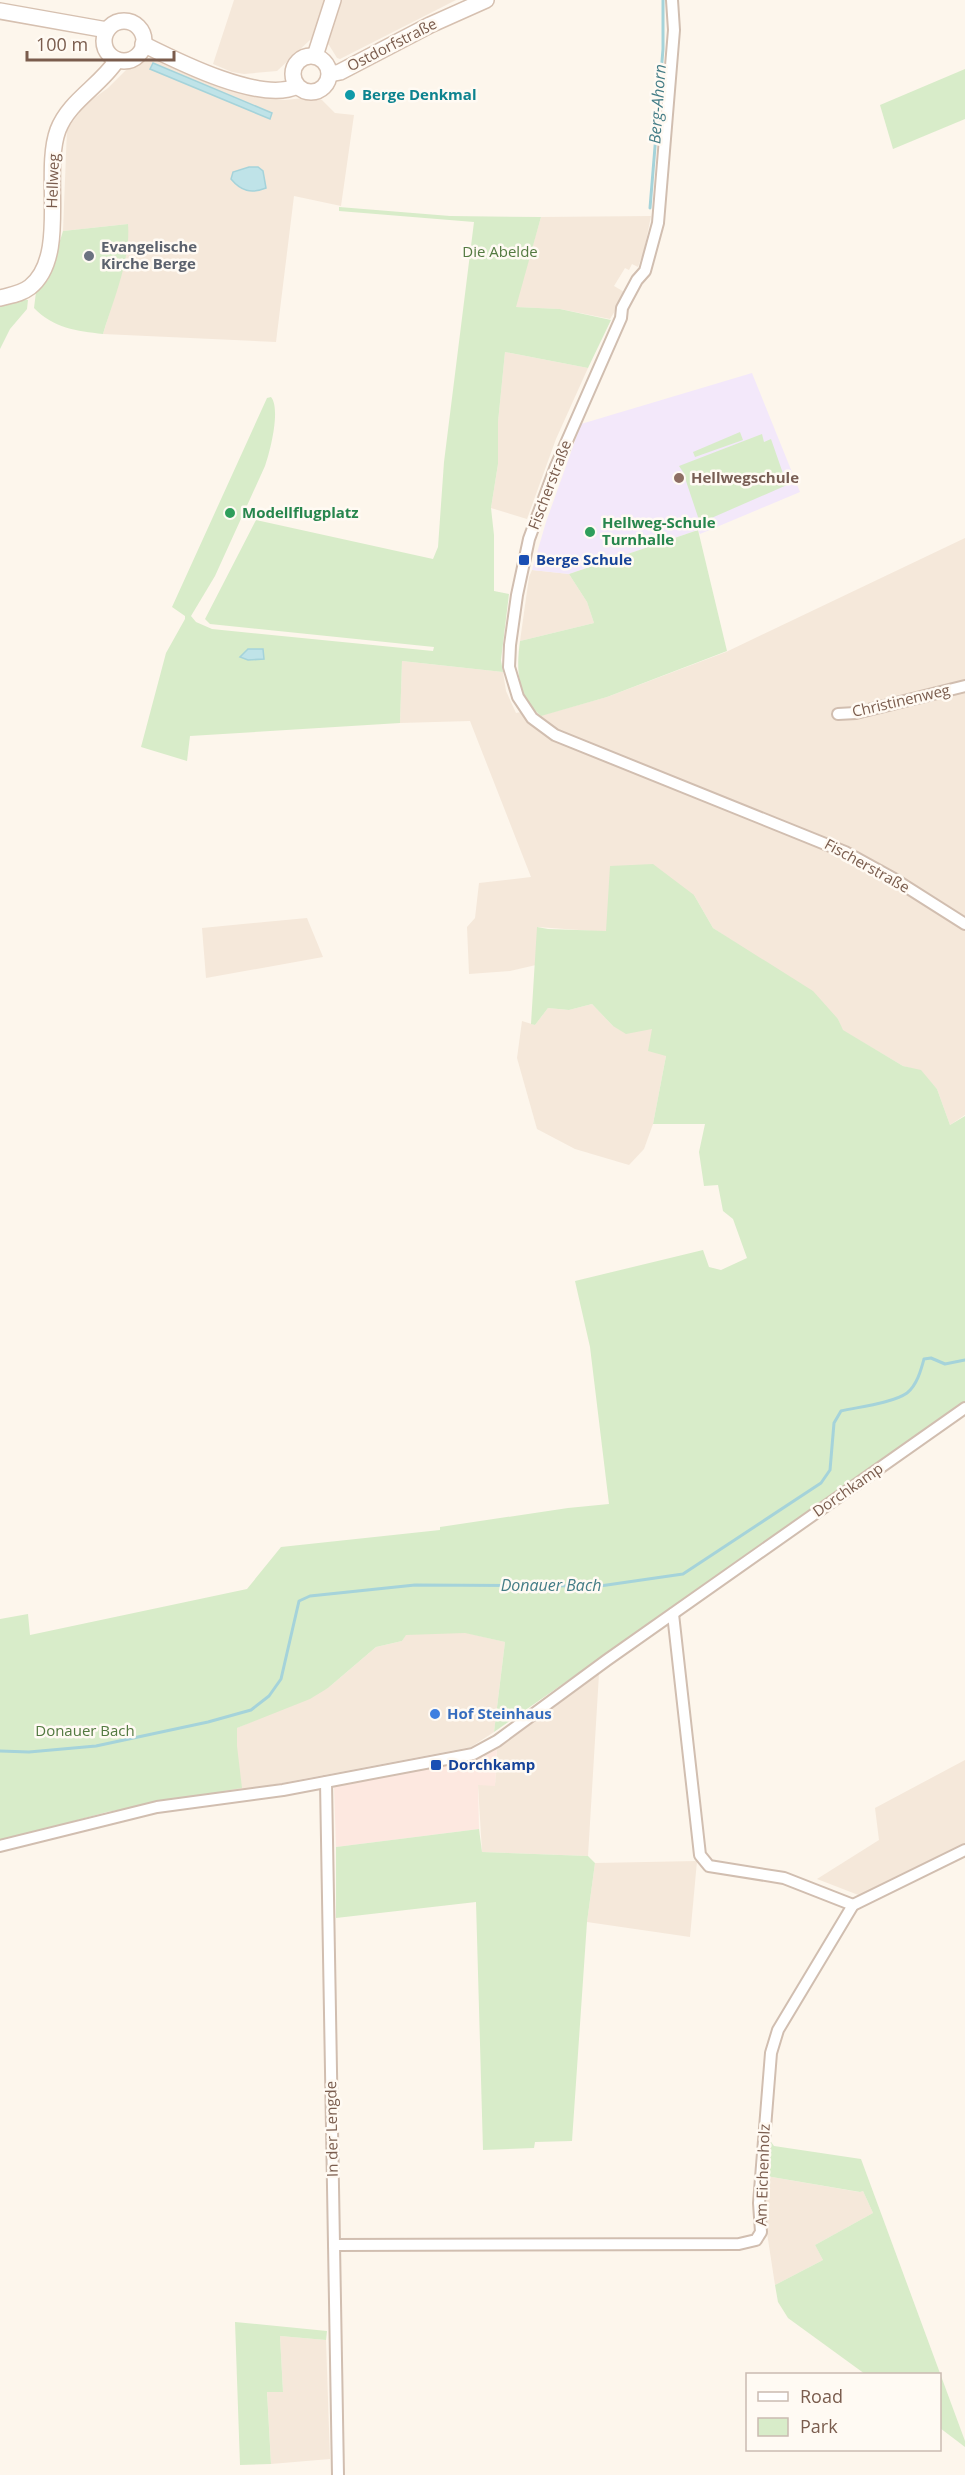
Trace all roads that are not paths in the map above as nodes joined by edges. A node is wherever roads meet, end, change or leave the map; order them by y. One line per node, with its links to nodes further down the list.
1 (333, 0): 7 (street)
2 (486, 0): 9 (street, Ostdorfstraße)
3 (672, 0): 14 (street, Fischerstraße)
4 (0, 11): 5 (street)
5 (107, 30): 6 (street); 8 (street)
6 (143, 44): 8 (street); 10 (street)
7 (315, 56): 9 (street); 10 (street)
8 (117, 60): 11 (street, Hellweg)
9 (330, 74): 10 (street)
10 (297, 86)
11 (0, 298)
12 (965, 686): 13 (street, Christinenweg)
13 (838, 714)
14 (965, 924)
15 (965, 1408): 16 (street, Dorchkamp)
16 (673, 1614): 17 (street, Dorchkamp); 20 (street)
17 (326, 1782): 18 (street, Dorchkamp); 21 (street, In der Lengde)
18 (0, 1846)
19 (965, 1850): 20 (street)
20 (853, 1905): 21 (street, Am Eichenholz)
21 (334, 2245): 22 (street, In der Lengde)
22 (338, 2475)

